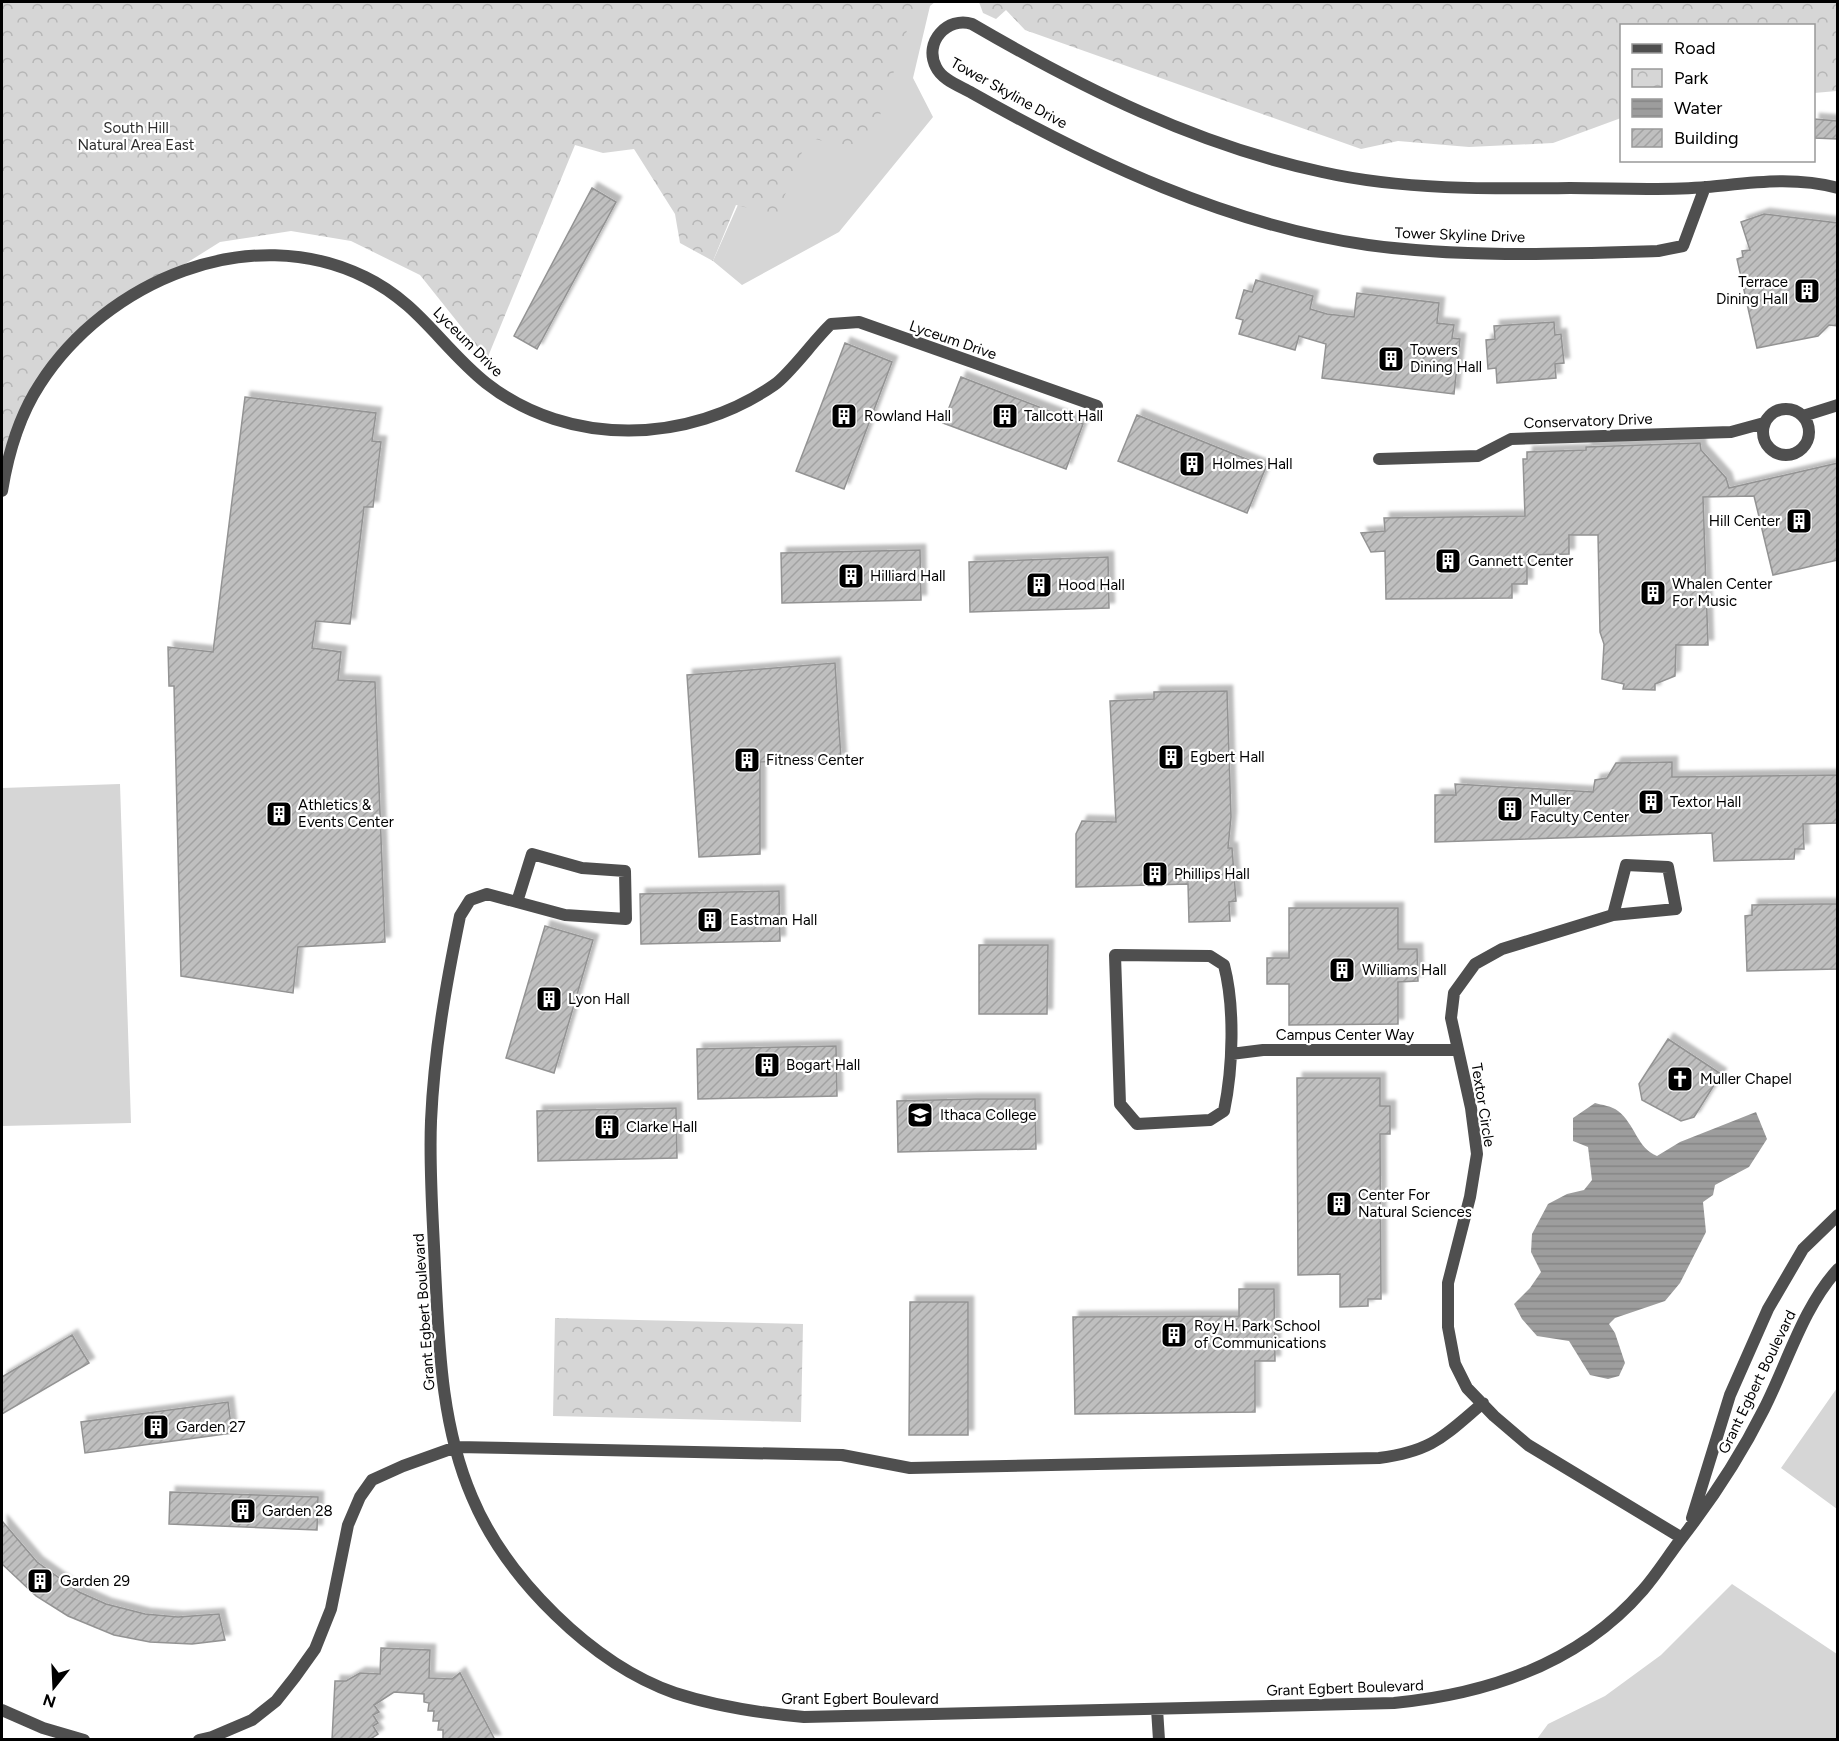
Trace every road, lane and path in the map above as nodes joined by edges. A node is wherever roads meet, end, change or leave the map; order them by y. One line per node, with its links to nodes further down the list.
1 (1705, 187): 1 (street, Tower Skyline Drive); 2 (street, Tower Skyline Drive)
2 (1838, 188)
3 (1838, 405): 5 (street)
4 (1097, 406): 8 (street, Lyceum Drive)
5 (1803, 416): 6 (street); 6 (street)
6 (1764, 423): 7 (street, Conservatory Drive)
7 (1379, 459)
8 (2, 491)
9 (517, 902): 9 (street, Grant Egbert Boulevard); 16 (street, Grant Egbert Boulevard)
10 (1613, 915): 10 (street, Textor Circle); 11 (street, Textor Circle)
11 (1458, 1050): 12 (street, Campus Center Way); 15 (street, Textor Circle)
12 (1231, 1054): 12 (street)
13 (1838, 1215): 17 (street, Grant Egbert Boulevard)
14 (1838, 1269): 17 (street, Grant Egbert Boulevard)
15 (1483, 1403): 16 (street); 17 (street, Textor Circle)
16 (456, 1447): 18 (street, Grant Egbert Boulevard); 21 (street)
17 (1682, 1538): 18 (street, Grant Egbert Boulevard)
18 (1157, 1709): 22 (street)
19 (2, 1710): 20 (street)
20 (84, 1740)
21 (199, 1740)
22 (1159, 1740)

